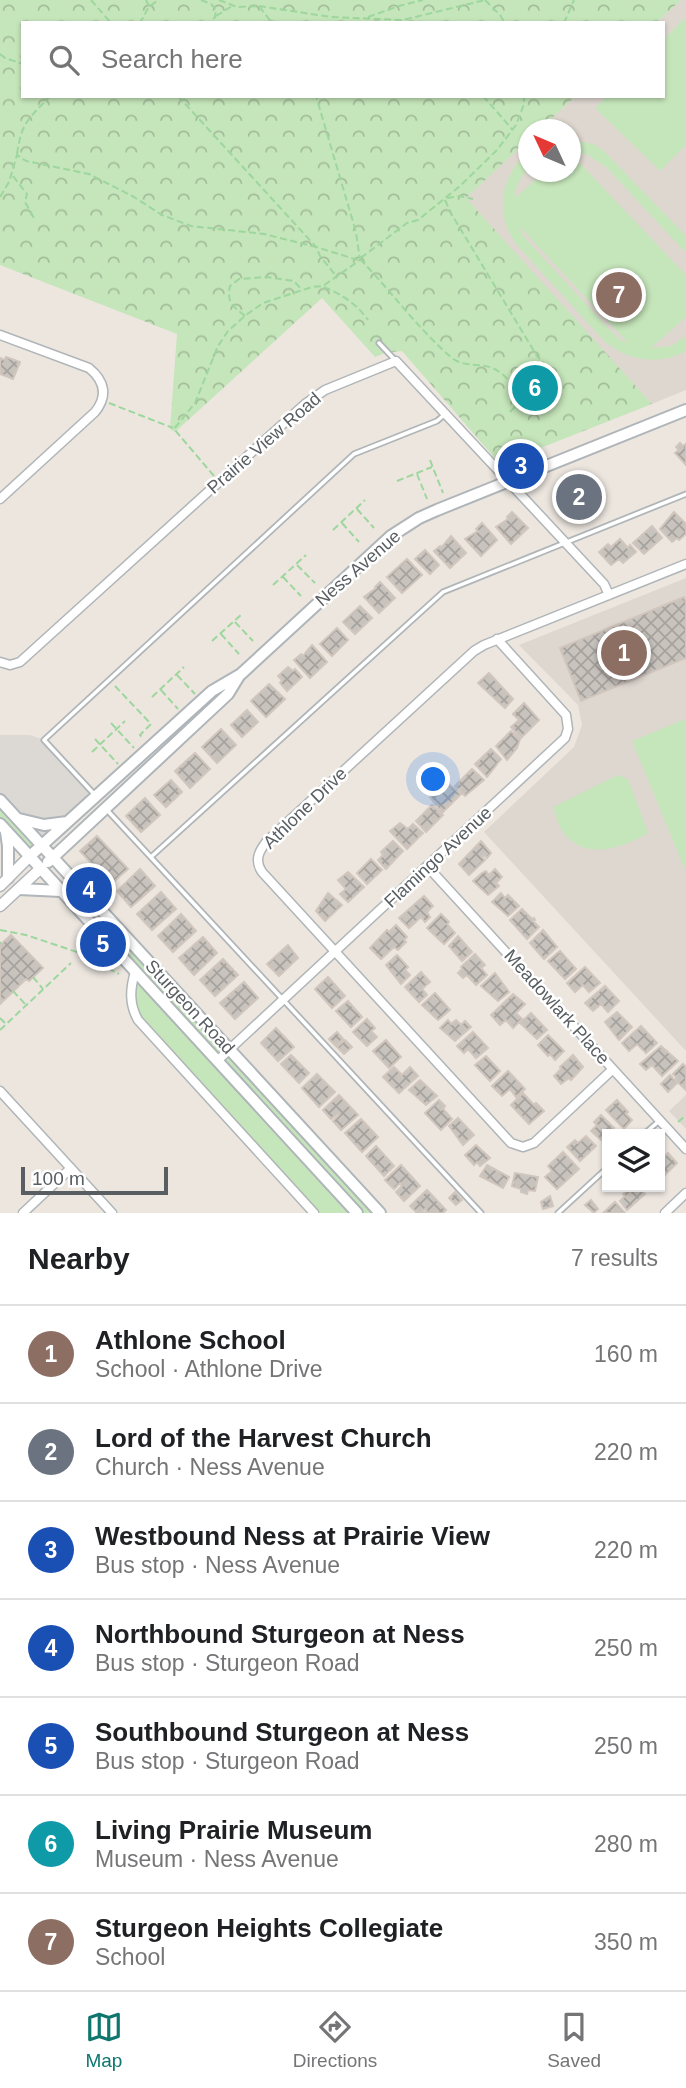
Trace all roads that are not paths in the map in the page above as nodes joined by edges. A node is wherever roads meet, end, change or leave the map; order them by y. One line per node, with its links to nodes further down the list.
1 (0, 335): 8 (street)
2 (379, 343): 3 (lane)
3 (396, 361): 5 (street); 13 (street, Prairie View Road)
4 (686, 410): 6 (main road, Ness Avenue)
5 (445, 414): 6 (street); 15 (lane)
6 (508, 481): 9 (street); 14 (main road, Ness Avenue)
7 (686, 494): 9 (lane)
8 (0, 499)
9 (565, 542): 11 (street); 24 (lane)
10 (686, 564): 11 (street, Athlone Drive)
11 (609, 596): 12 (street, Athlone Drive)
12 (497, 639): 25 (street, Flamingo Avenue); 31 (street, Athlone Drive)
13 (0, 662)
14 (241, 674): 15 (main road, Ness Avenue); 17 (main road, Ness Avenue)
15 (96, 796): 19 (main road, Ness Avenue)
16 (0, 800): 18 (main road, Sturgeon Road)
17 (105, 809): 23 (main road, Ness Avenue); 24 (lane)
18 (18, 818): 19 (main road); 21 (main road, Sturgeon Road)
19 (67, 822): 21 (main road, Ness Avenue)
20 (3, 827): 22 (main road, Sturgeon Road); 27 (main road)
21 (41, 845): 22 (main road, Ness Avenue); 23 (main road, Sturgeon Road)
22 (30, 856): 26 (main road, Sturgeon Road); 27 (street, Ness Avenue)
23 (52, 857): 26 (main road, Ness Avenue); 34 (main road, Sturgeon Road)
24 (151, 857): 33 (lane)
25 (428, 866): 31 (street, Flamingo Avenue); 36 (street, Meadowlark Place)
26 (41, 868): 28 (street, Ness Avenue); 29 (main road, Sturgeon Road)
27 (4, 882)
28 (19, 889): 29 (main road); 30 (street, Ness Avenue)
29 (61, 891): 32 (main road, Sturgeon Road)
30 (0, 906)
31 (335, 951): 33 (street, Flamingo Avenue); 36 (street, Athlone Drive)
32 (135, 972): 35 (main road, Sturgeon Road); 46 (street, Sturgeon Road)
33 (283, 999): 34 (street, Flamingo Avenue); 49 (lane)
34 (229, 1049): 35 (street, Flamingo Avenue); 48 (main road, Sturgeon Road)
35 (217, 1061): 47 (main road, Sturgeon Road)
36 (613, 1069): 38 (street, Meadowlark Place)
37 (0, 1091): 41 (street)
38 (660, 1120): 39 (lane); 40 (street, Meadowlark Place)
39 (650, 1129)
40 (686, 1149)
41 (71, 1168): 44 (street); 45 (street)
42 (602, 1173): 50 (lane)
43 (686, 1193): 51 (street)
44 (23, 1213)
45 (112, 1213)
46 (314, 1213)
47 (357, 1213)
48 (380, 1213)
49 (481, 1213)
50 (558, 1213)
51 (665, 1213)

